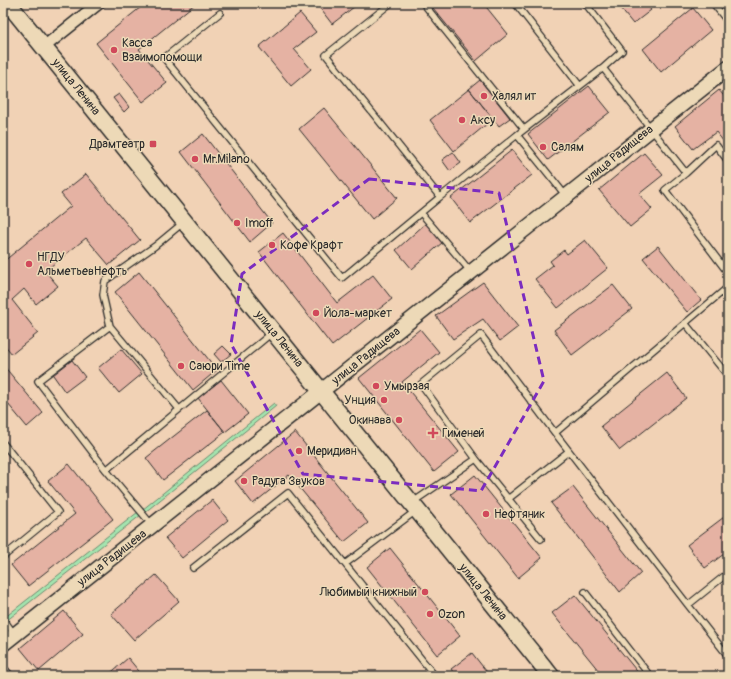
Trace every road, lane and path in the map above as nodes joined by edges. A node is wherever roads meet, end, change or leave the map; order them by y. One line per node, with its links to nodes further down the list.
1 (8, 3): 10 (main road, улица Ленина)
2 (99, 3): 10 (street)
3 (391, 3): 19 (lane)
4 (423, 3): 15 (lane)
5 (515, 3): 13 (lane)
6 (586, 3): 11 (lane)
7 (714, 3): 9 (lane)
8 (220, 12): 21 (lane)
9 (728, 22)
10 (44, 47): 22 (main road, улица Ленина)
11 (603, 68): 13 (lane); 14 (lane)
12 (728, 68): 14 (street, улица Радищева)
13 (580, 86): 15 (lane)
14 (651, 129): 18 (lane); 20 (street, улица Радищева)
15 (524, 130): 16 (lane)
16 (517, 135): 19 (lane); 20 (lane)
17 (728, 161): 18 (lane)
18 (686, 173): 24 (lane)
19 (440, 197): 21 (lane)
20 (566, 197): 23 (street, улица Радищева)
21 (421, 213): 23 (lane)
22 (184, 221): 27 (lane); 28 (main road, улица Ленина)
23 (471, 272): 30 (street, улица Радищева)
24 (728, 273)
25 (728, 287): 26 (lane)
26 (685, 323): 29 (lane); 32 (lane)
27 (110, 326): 31 (lane); 36 (lane)
28 (273, 331): 30 (main road, улица Ленина); 31 (lane)
29 (727, 372)
30 (321, 391): 38 (main road, улица Ленина); 39 (street, улица Радищева)
31 (179, 409): 36 (lane)
32 (555, 433): 34 (lane); 35 (lane)
33 (3, 443): 41 (lane)
34 (569, 451): 37 (lane); 46 (lane)
35 (476, 459): 37 (lane); 38 (lane)
36 (106, 470): 39 (lane)
37 (508, 499): 40 (lane)
38 (414, 507): 42 (lane); 54 (main road, улица Ленина)
39 (152, 526): 48 (street, улица Радищева)
40 (541, 539)
41 (3, 557)
42 (345, 564): 43 (lane); 53 (lane)
43 (193, 568)
44 (728, 573): 46 (lane)
45 (585, 592): 55 (lane)
46 (688, 605): 50 (lane)
47 (3, 620): 48 (lane)
48 (15, 635): 49 (street, улица Радищева)
49 (3, 644)
50 (728, 656)
51 (3, 667): 52 (lane)
52 (10, 676)
53 (435, 676)
54 (551, 676)
55 (650, 676)

